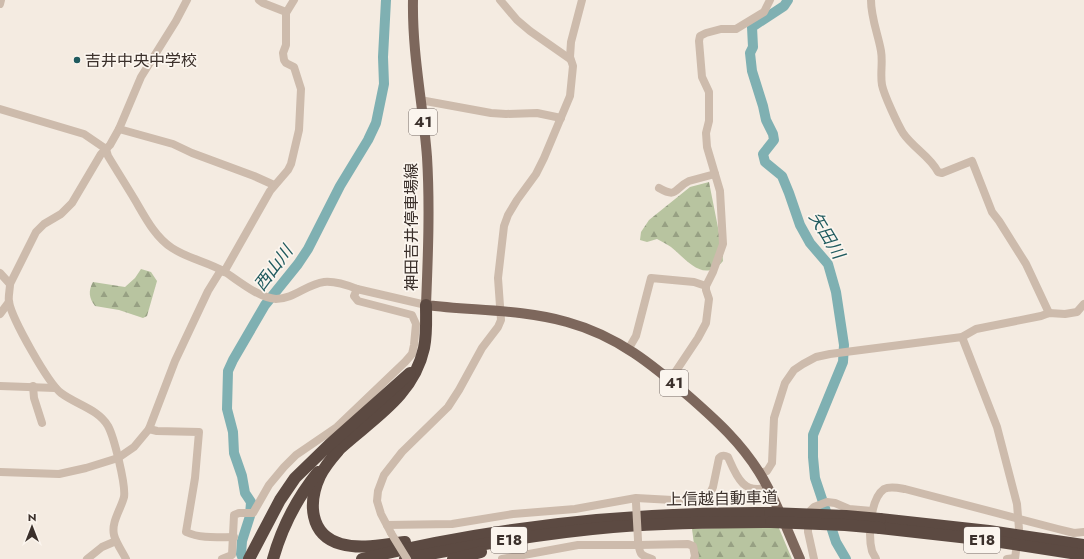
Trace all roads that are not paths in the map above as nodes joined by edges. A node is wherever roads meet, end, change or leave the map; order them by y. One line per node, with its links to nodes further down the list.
1 (1, 0): 10 (street)
2 (187, 0): 16 (street)
3 (259, 0): 11 (street)
4 (294, 0): 11 (street)
5 (413, 0): 13 (main road, 神田吉井停車場線 / 41)
6 (500, 0): 12 (street)
7 (582, 0): 12 (street)
8 (770, 0): 18 (street)
9 (871, 0): 30 (street)
10 (0, 4)
11 (286, 12): 19 (street)
12 (570, 59): 15 (street)
13 (420, 100): 15 (street); 28 (main road, 神田吉井停車場線 / 41)
14 (0, 109): 17 (street)
15 (561, 118): 29 (street)
16 (119, 129): 17 (street); 19 (street)
17 (106, 150): 21 (street); 23 (street)
18 (715, 174): 20 (street); 24 (street)
19 (274, 185): 21 (street)
20 (659, 188)
21 (222, 271): 25 (street); 40 (street)
22 (0, 273): 23 (street)
23 (10, 284): 26 (street)
24 (706, 286): 33 (street); 35 (street)
25 (357, 289): 28 (street); 56 (street)
26 (9, 302): 31 (street); 38 (street)
27 (1084, 304): 30 (street)
28 (426, 305): 29 (main road, 神田吉井停車場線 / 41); 34 (highway)
29 (500, 312): 33 (main road, 神田吉井停車場線 / 41); 52 (street)
30 (1049, 313): 32 (street)
31 (0, 314)
32 (962, 337): 45 (street); 50 (street)
33 (629, 348): 35 (main road, 神田吉井停車場線 / 41)
34 (422, 355): 41 (highway); 42 (highway)
35 (670, 380): 45 (main road, 神田吉井停車場線 / 41)
36 (0, 386): 37 (street)
37 (33, 386): 38 (street); 39 (street)
38 (55, 388): 43 (street)
39 (42, 423)
40 (149, 429): 43 (street); 56 (street)
41 (338, 450): 51 (highway); 67 (highway)
42 (318, 456): 61 (highway); 66 (highway)
43 (118, 458): 44 (street); 57 (street)
44 (0, 472)
45 (759, 473): 46 (main road, 神田吉井停車場線 / 41)
46 (768, 487): 47 (street); 74 (main road, 神田吉井停車場線 / 41)
47 (636, 500): 52 (street); 58 (street, bridge)
48 (770, 518): 49 (highway, 上信越自動車道 / E18, bridge); 51 (highway, 上信越自動車道 / E18); 53 (highway, 上信越自動車道 / E18)
49 (877, 519): 50 (street); 59 (highway, 上信越自動車道 / E18); 60 (highway, 上信越自動車道 / E18); 75 (street); 76 (street)
50 (1019, 519): 54 (street); 55 (street)
51 (569, 522): 68 (highway, 上信越自動車道 / E18)
52 (387, 525): 69 (street, bridge)
53 (614, 527): 69 (highway, 上信越自動車道 / E18); 70 (highway)
54 (1019, 529)
55 (1084, 532)
56 (234, 537): 62 (street)
57 (116, 541): 63 (street); 64 (street)
58 (638, 543): 71 (street); 72 (street); 73 (street)
59 (1084, 545)
60 (1084, 555)
61 (251, 556)
62 (233, 557): 65 (street)
63 (87, 559)
64 (126, 559)
65 (222, 559)
66 (266, 559)
67 (273, 559)
68 (362, 559)
69 (406, 559)
70 (453, 559)
71 (502, 559)
72 (652, 559)
73 (694, 559)
74 (800, 559)
75 (814, 559)
76 (876, 559)

